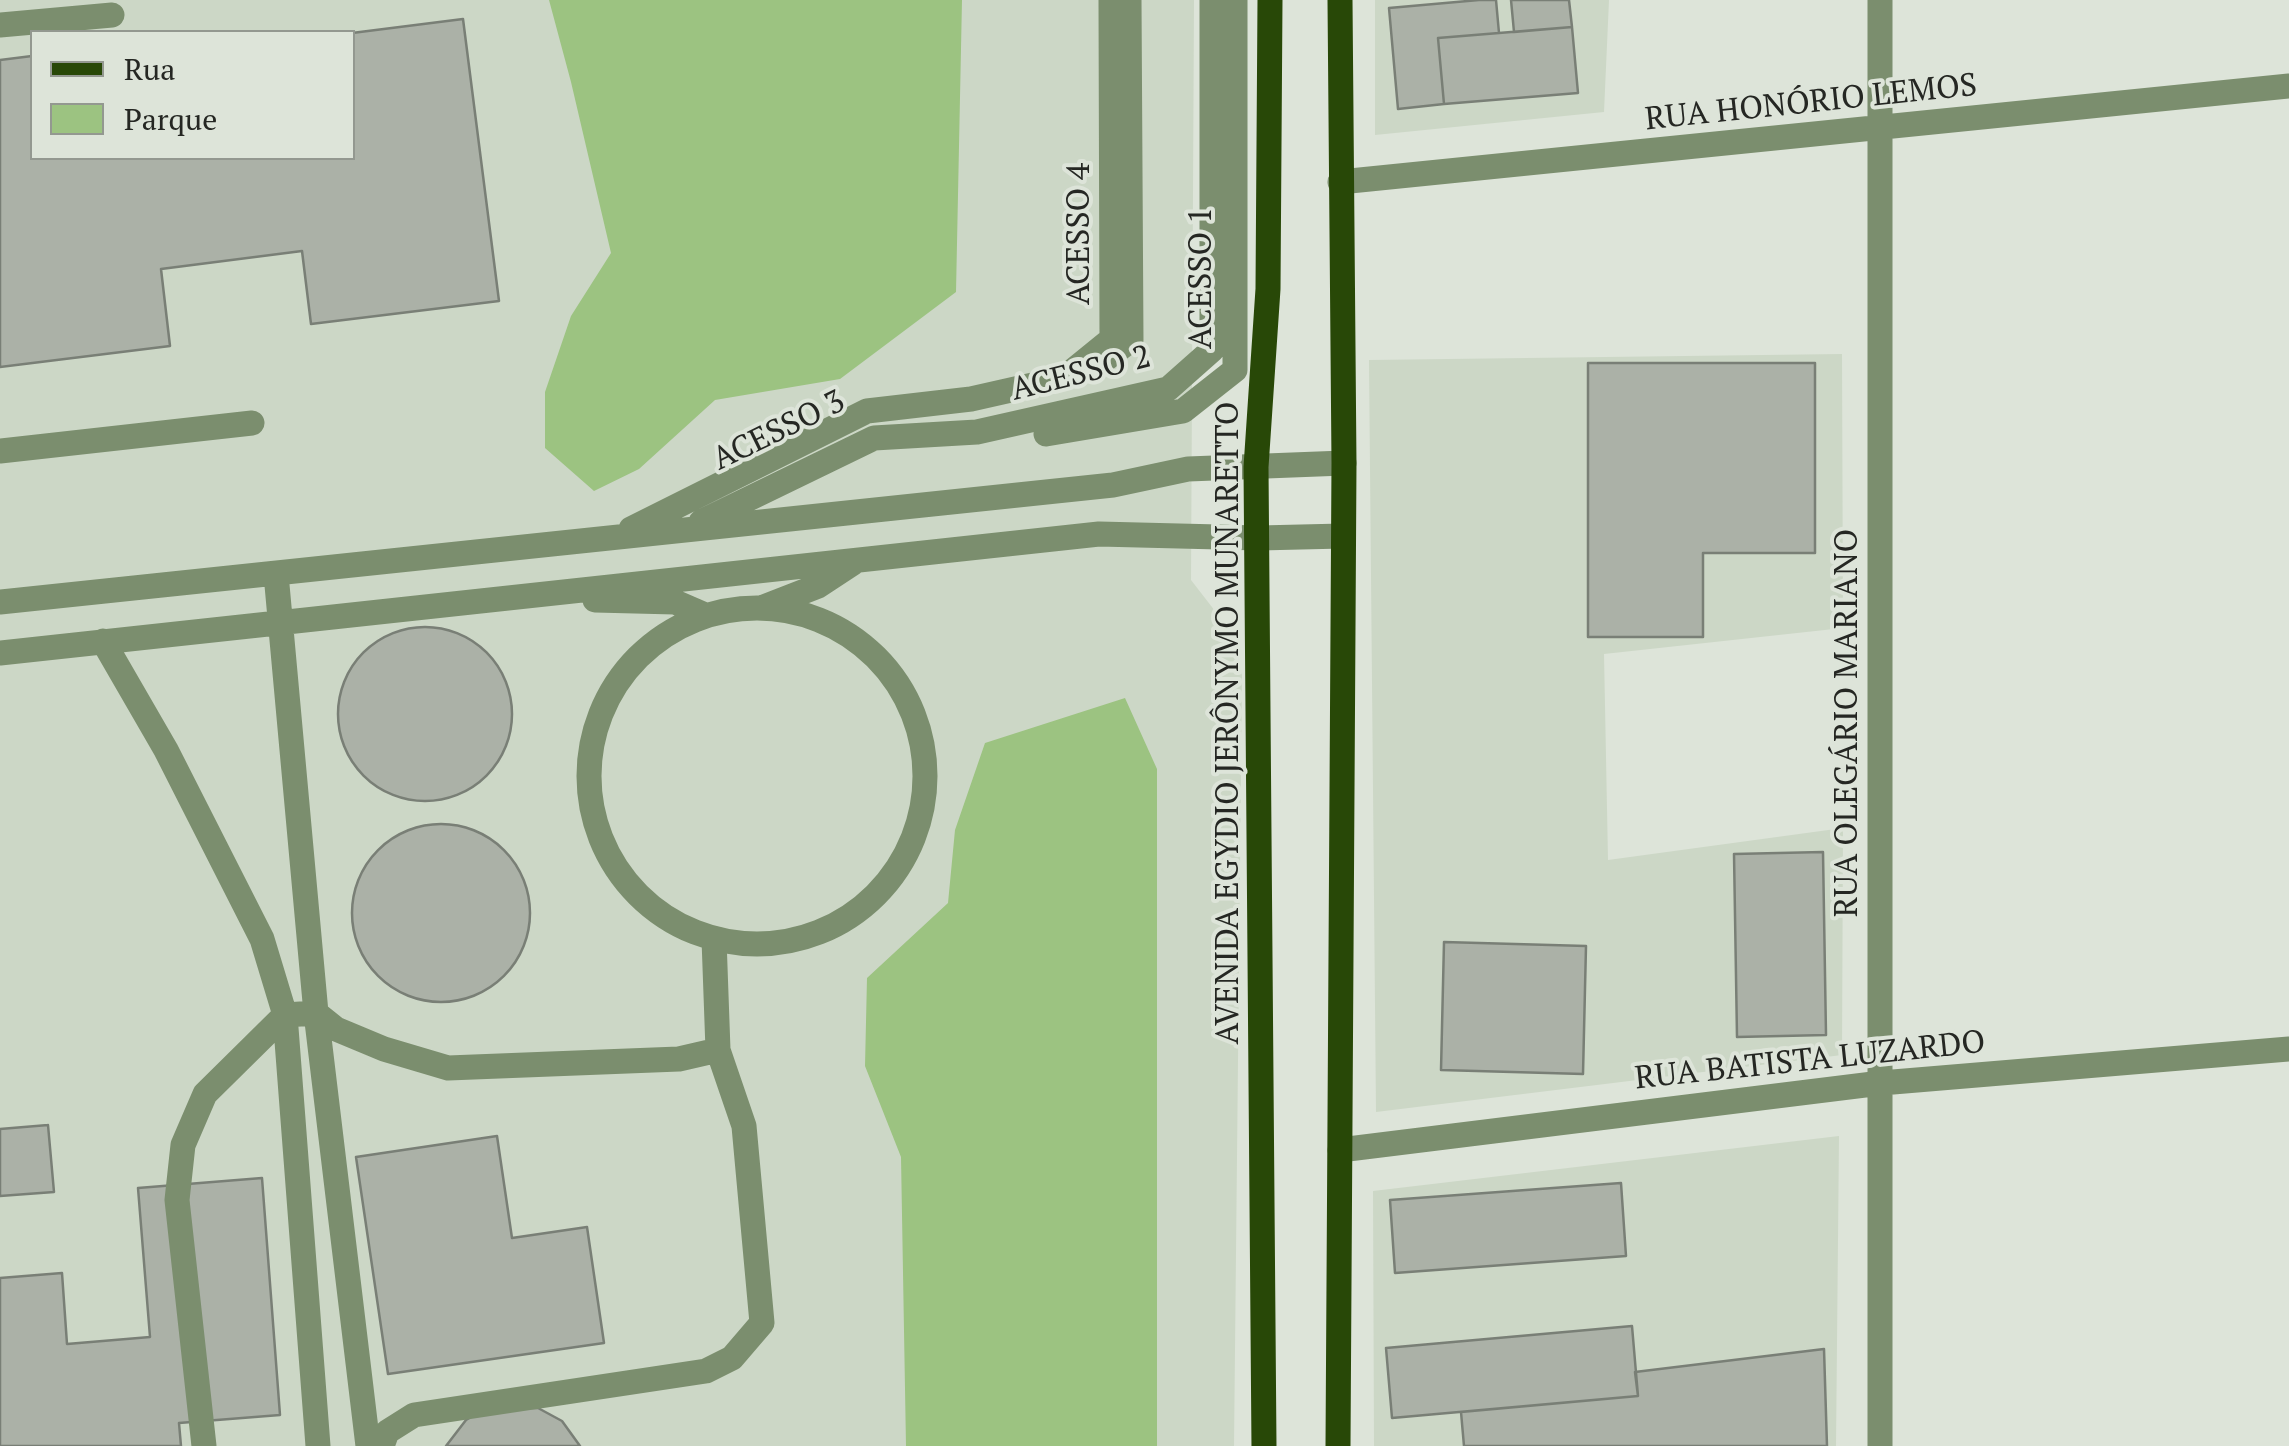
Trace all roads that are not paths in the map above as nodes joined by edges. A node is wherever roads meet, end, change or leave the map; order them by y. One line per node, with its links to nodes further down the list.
1 (1111, 0): 21 (street, ACESSO 4)
2 (1129, 0): 19 (street, ACESSO 3)
3 (1212, 0): 18 (street, ACESSO 2)
4 (1235, 0): 17 (street, ACESSO 1)
5 (1270, 0): 16 (main road, AVENIDA EGYDIO JERÔNYMO MUNARETTO)
6 (1340, 0): 12 (main road)
7 (1880, 0): 11 (street, RUA OLEGÁRIO MARIANO)
8 (112, 15): 9 (street)
9 (0, 25)
10 (2289, 86): 11 (street, RUA HONÓRIO LEMOS)
11 (1881, 130): 12 (street, RUA HONÓRIO LEMOS); 37 (street, RUA OLEGÁRIO MARIANO)
12 (1340, 182): 15 (main road)
13 (252, 423): 14 (street)
14 (0, 451)
15 (1344, 463): 16 (street); 20 (main road)
16 (1256, 468): 17 (street); 22 (main road, AVENIDA EGYDIO JERÔNYMO MUNARETTO)
17 (724, 526): 18 (street)
18 (685, 530): 19 (street)
19 (646, 534): 21 (street)
20 (1343, 536): 22 (street); 38 (main road)
21 (611, 538): 24 (street)
22 (1259, 538): 23 (street); 43 (main road, AVENIDA EGYDIO JERÔNYMO MUNARETTO)
23 (857, 561): 25 (street); 27 (street)
24 (276, 574): 26 (street); 29 (street)
25 (535, 596): 28 (street); 29 (street)
26 (0, 602)
27 (764, 606): 28 (street); 32 (street)
28 (705, 615): 32 (street)
29 (282, 624): 30 (street); 33 (street)
30 (103, 641): 31 (street); 34 (street)
31 (0, 652)
32 (714, 938): 36 (street)
33 (316, 1013): 34 (street); 36 (street); 41 (street)
34 (285, 1014): 39 (street); 40 (street)
35 (2289, 1048): 37 (street, RUA BATISTA LUZARDO)
36 (718, 1050): 42 (street)
37 (1881, 1083): 38 (street, RUA BATISTA LUZARDO); 45 (street, RUA OLEGÁRIO MARIANO)
38 (1340, 1150): 44 (main road)
39 (204, 1446)
40 (318, 1446)
41 (368, 1446)
42 (382, 1446)
43 (1264, 1446)
44 (1338, 1446)
45 (1880, 1446)

